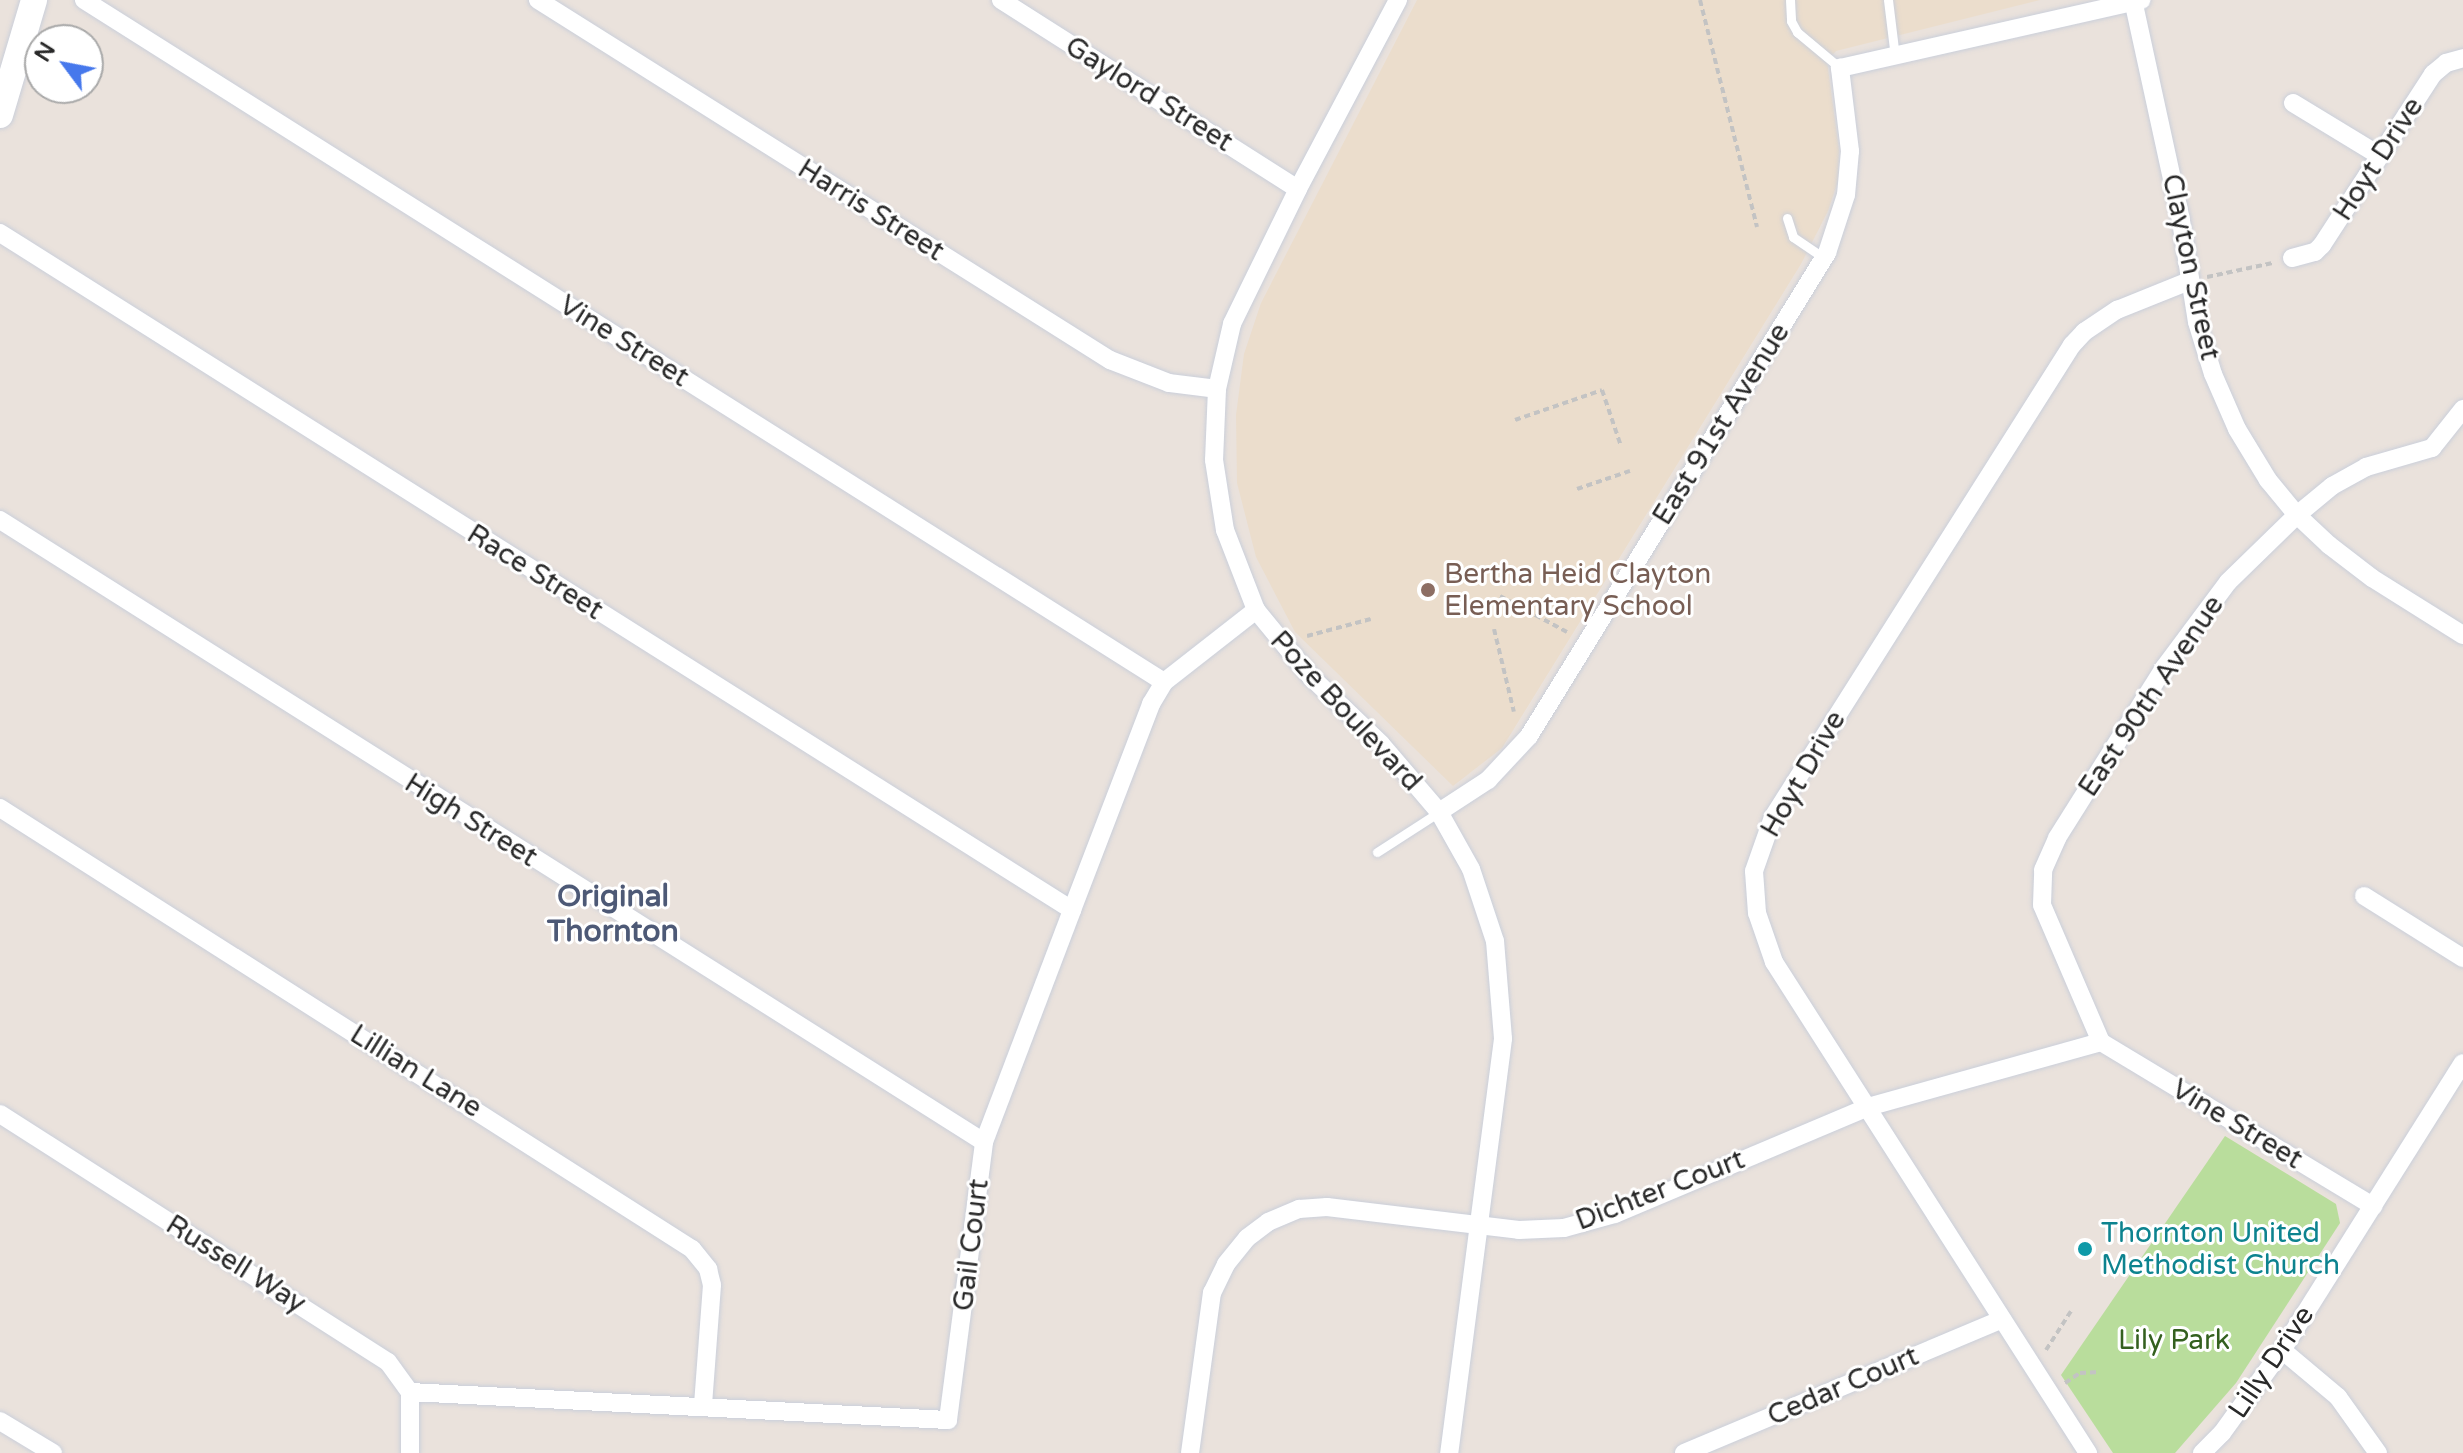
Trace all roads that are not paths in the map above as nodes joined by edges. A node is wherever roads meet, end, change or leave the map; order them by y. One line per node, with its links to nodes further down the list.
1 (34, 0): 13 (street)
2 (84, 0): 27 (street, Vine Street)
3 (538, 0): 21 (street, Harris Street)
4 (1001, 0): 15 (street, Gaylord Street)
5 (1398, 0): 15 (street, Poze Boulevard)
6 (1790, 0): 11 (lane)
7 (1888, 0): 9 (lane)
8 (2136, 1): 9 (street); 20 (street, Clayton Street)
9 (1895, 57): 11 (street)
10 (2463, 58): 14 (street, Hoyt Drive)
11 (1840, 68): 18 (street, East 91st Avenue)
12 (2293, 103): 14 (street)
13 (0, 115)
14 (2380, 156): 19 (street, Hoyt Drive)
15 (1298, 189): 21 (street, Poze Boulevard)
16 (1787, 218): 18 (lane)
17 (0, 233): 32 (street, Race Street)
18 (1824, 258): 29 (street, East 91st Avenue)
19 (2292, 258)
20 (2189, 281): 23 (street, Clayton Street); 36 (street, Hoyt Drive)
21 (1217, 389): 25 (street, Poze Boulevard)
22 (2463, 409): 23 (street, East 90th Avenue)
23 (2297, 515): 26 (street, Clayton Street); 34 (street, East 90th Avenue)
24 (0, 520): 38 (street, High Street)
25 (1256, 610): 27 (street, Gail Court); 29 (street, Poze Boulevard)
26 (2463, 635)
27 (1164, 682): 32 (street, Gail Court)
28 (0, 808): 44 (street, Lillian Lane)
29 (1439, 812): 30 (lane); 40 (street, Poze Boulevard)
30 (1377, 852)
31 (2364, 896): 33 (street)
32 (1072, 910): 38 (street, Gail Court)
33 (2463, 958)
34 (2101, 1042): 36 (street, Dichter Court); 39 (street, Vine Street)
35 (2463, 1063): 39 (street, Lilly Drive)
36 (1868, 1107): 40 (street, Dichter Court); 41 (street, Hoyt Drive)
37 (0, 1114): 43 (street, Russell Way)
38 (984, 1142): 44 (street, Gail Court)
39 (2373, 1206): 42 (street, Lilly Drive)
40 (1479, 1224): 48 (street, Dichter Court); 49 (street, Poze Boulevard)
41 (2002, 1319): 50 (street, Cedar Court); 51 (street, Hoyt Drive)
42 (2282, 1350): 52 (street, Lilly Drive); 53 (street)
43 (410, 1392): 44 (street, Gail Court); 47 (street)
44 (703, 1406)
45 (0, 1421): 46 (street)
46 (53, 1453)
47 (410, 1453)
48 (1190, 1453)
49 (1449, 1453)
50 (1684, 1453)
51 (2088, 1453)
52 (2202, 1453)
53 (2378, 1453)

